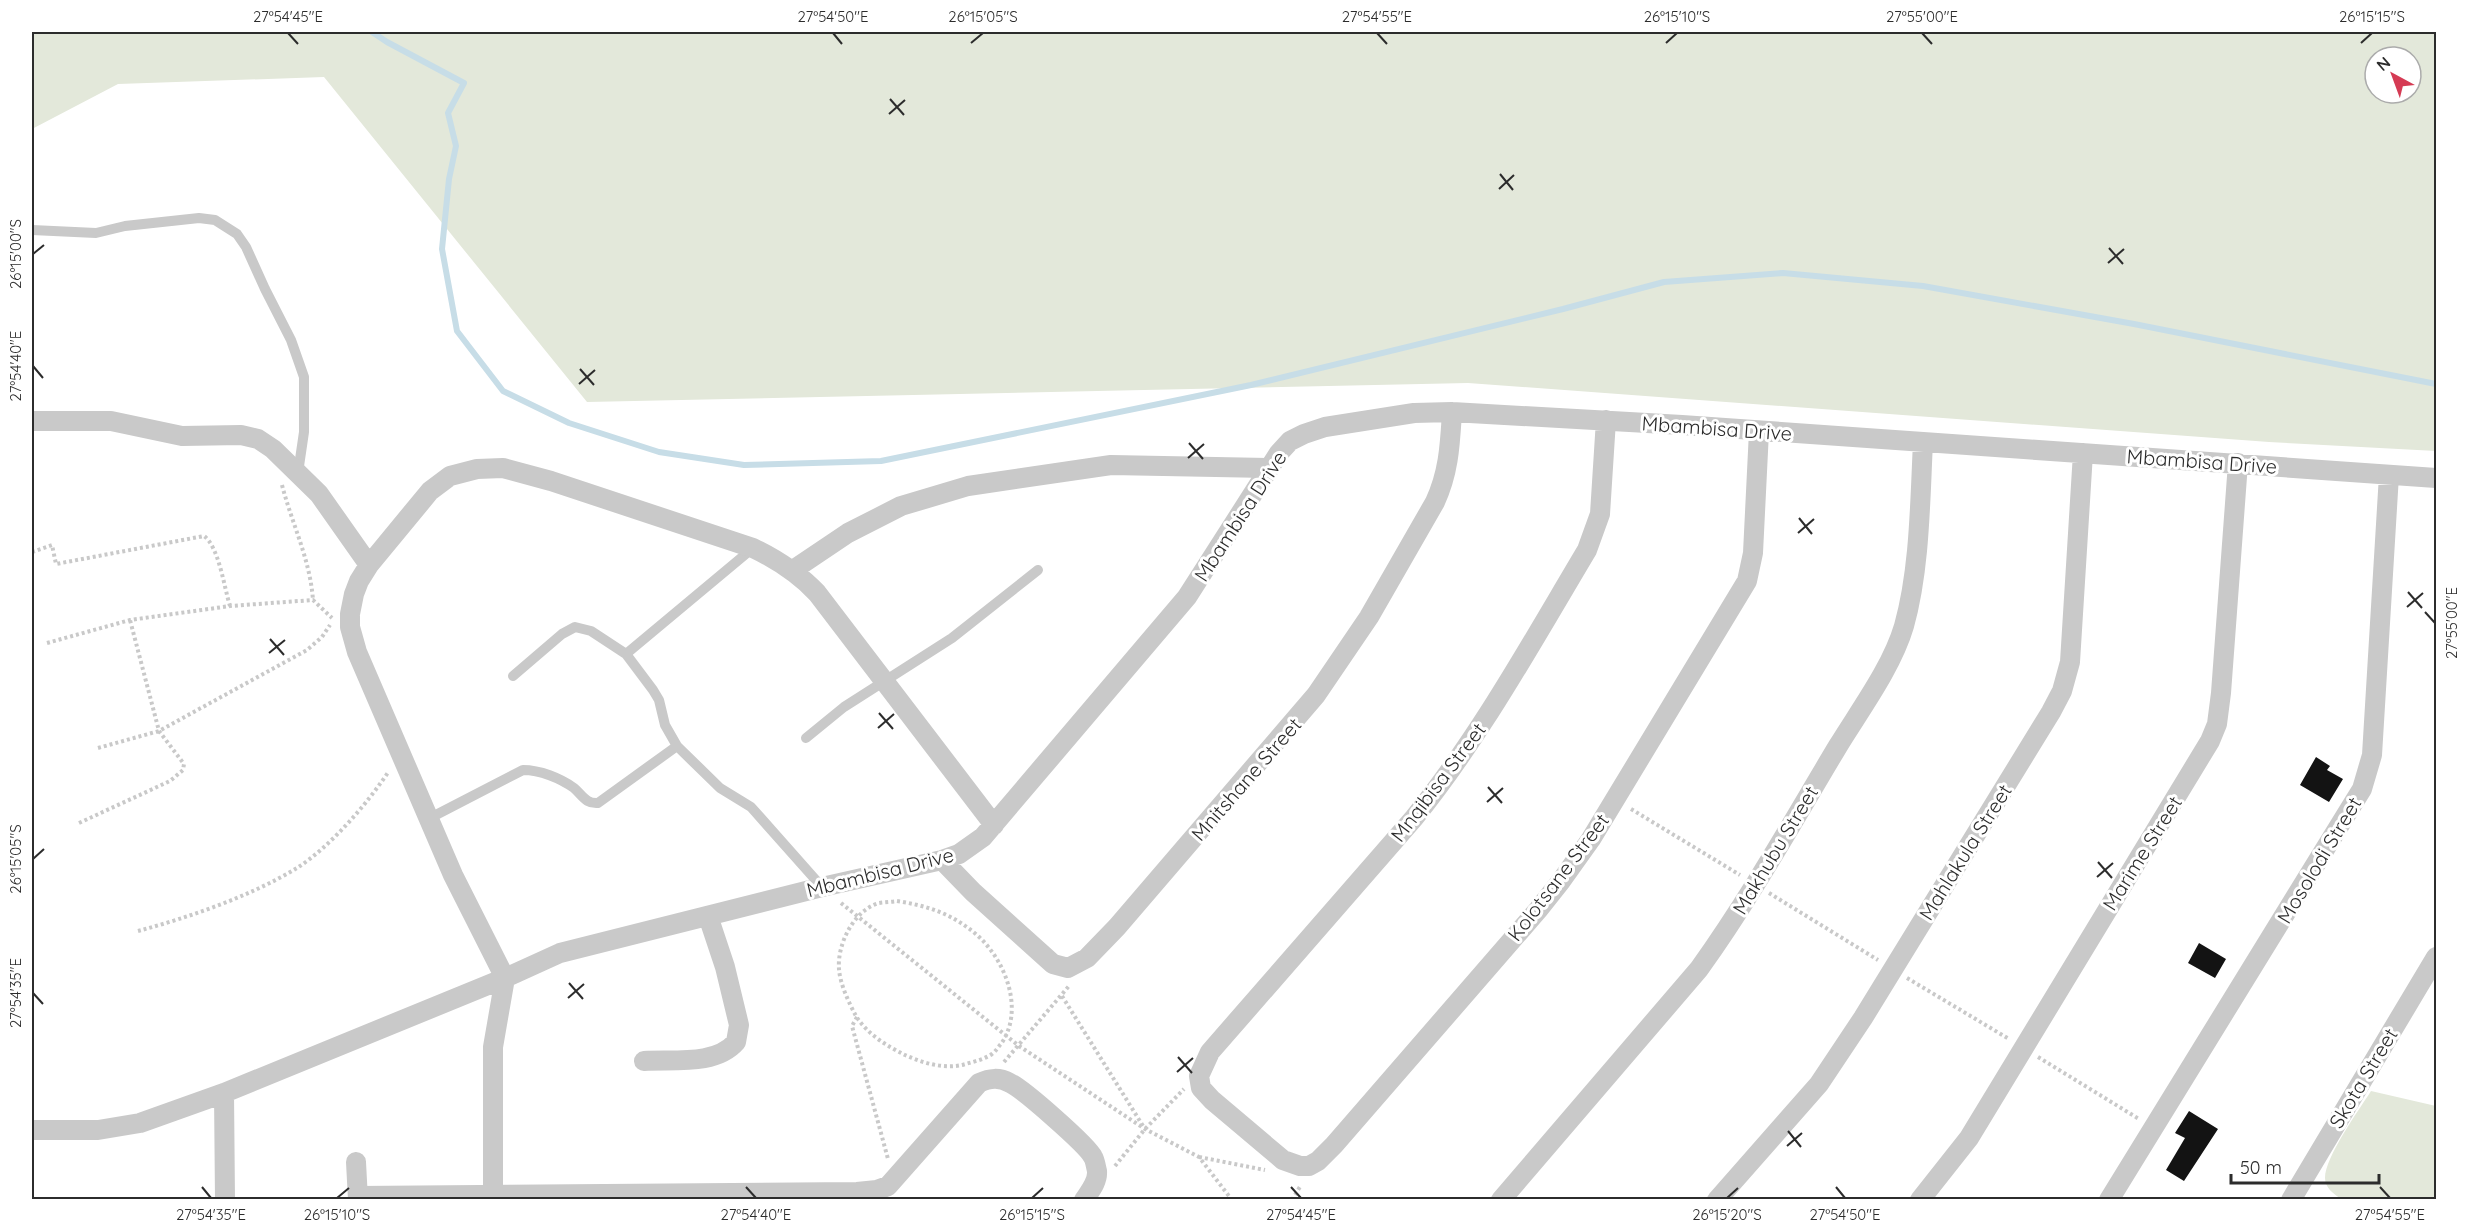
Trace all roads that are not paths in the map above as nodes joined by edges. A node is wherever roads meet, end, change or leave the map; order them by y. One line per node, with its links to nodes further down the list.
1 (32, 230): 11 (lane)
2 (1452, 412): 3 (street, Mbambisa Drive); 9 (street, Mbambisa Drive); 24 (street, Mnitshane Street)
3 (1606, 420): 5 (street, Mbambisa Drive); 31 (street, Mnqibisa Street)
4 (32, 421): 11 (street)
5 (1759, 431): 6 (street, Mbambisa Drive); 31 (street, Kolotsane Street)
6 (1923, 441): 7 (street, Mbambisa Drive); 39 (street, Makhubu Street)
7 (2083, 453): 8 (street, Mbambisa Drive); 40 (street, Mahlakula Street)
8 (2238, 463): 10 (street, Mbambisa Drive); 41 (street, Marime Street)
9 (1268, 468): 15 (street); 23 (street, Mbambisa Drive)
10 (2389, 475): 12 (street, Mbambisa Drive); 42 (street, Mosolodi Street)
11 (290, 478): 14 (street)
12 (2436, 478)
13 (753, 548): 14 (street); 15 (street); 17 (lane)
14 (369, 565): 22 (street)
15 (793, 570): 19 (street)
16 (1038, 570): 19 (lane)
17 (626, 654): 18 (lane); 21 (lane)
18 (513, 676)
19 (885, 680): 20 (lane); 23 (street)
20 (806, 738)
21 (677, 746): 22 (lane); 25 (lane)
22 (429, 818): 28 (street)
23 (994, 825): 24 (street, Mbambisa Drive)
24 (942, 860): 25 (street, Mbambisa Drive)
25 (822, 887): 26 (street, Mbambisa Drive)
26 (708, 916): 28 (street, Mbambisa Drive); 29 (street)
27 (2436, 957): 34 (street, Skota Street)
28 (505, 978): 30 (street, Mbambisa Drive); 35 (street)
29 (644, 1061)
30 (224, 1093): 32 (street, Mbambisa Drive); 37 (street)
31 (1212, 1100)
32 (32, 1130)
33 (356, 1162): 36 (street)
34 (2300, 1196)
35 (493, 1197): 36 (street); 38 (street)
36 (358, 1198)
37 (225, 1200)
38 (1083, 1200)
39 (1501, 1200)
40 (1717, 1200)
41 (1920, 1200)
42 (2109, 1200)

